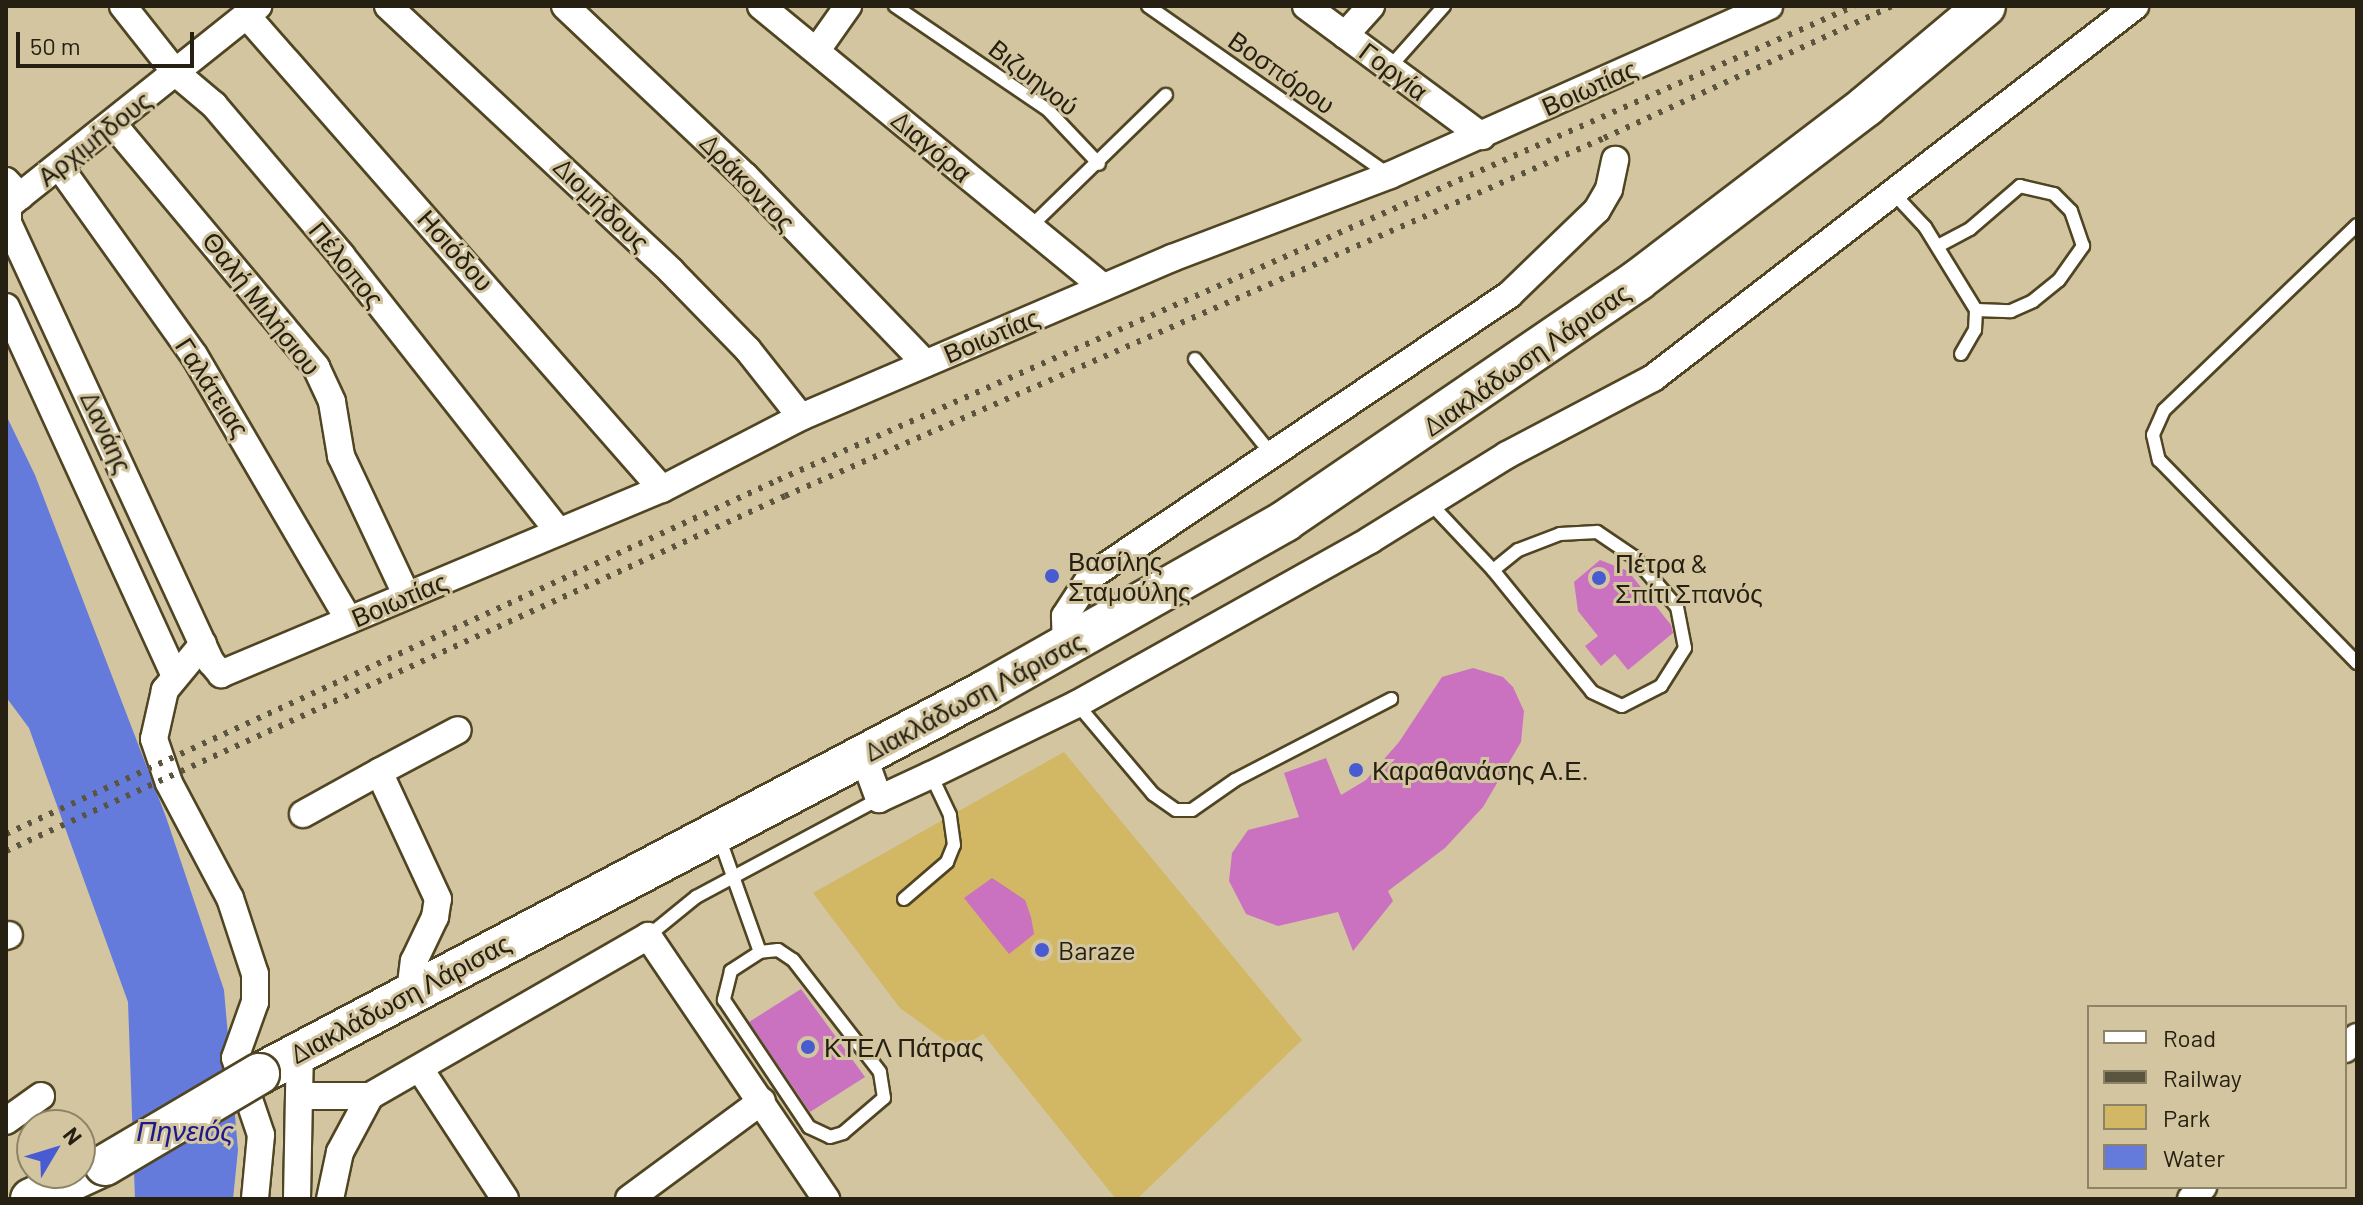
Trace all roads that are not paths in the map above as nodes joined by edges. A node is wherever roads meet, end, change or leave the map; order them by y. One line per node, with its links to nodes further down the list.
1 (123, 6): 18 (street, Πέλοπος)
2 (388, 6): 37 (street, Διομήδους)
3 (565, 6): 36 (street, Δράκοντος)
4 (761, 6): 16 (street, Διαγόρα)
5 (848, 6): 16 (street)
6 (895, 6): 23 (lane, Βιζυηνού)
7 (1148, 6): 25 (lane, Βοσπόρου)
8 (1306, 6): 15 (street, Γοργία)
9 (1371, 6): 15 (street)
10 (1444, 6): 17 (lane)
11 (1769, 6): 21 (street, Βοιωτίας)
12 (1985, 6): 46 (main road, Διακλάδωση Λάρισας)
13 (2135, 6): 27 (street)
14 (252, 11): 18 (street, Αρχιμήδους); 39 (street, Ησιόδου)
15 (1345, 35): 17 (street, Γοργία)
16 (817, 50): 29 (street, Διαγόρα)
17 (1389, 68): 21 (street, Γοργία)
18 (176, 73): 20 (street, Αρχιμήδους); 41 (street, Πέλοπος)
19 (1166, 95): 23 (lane)
20 (113, 124): 24 (street, Αρχιμήδους); 43 (street, Θαλή Μιλήσιου)
21 (1482, 136): 25 (street, Βοιωτίας)
22 (1615, 160): 38 (street)
23 (1099, 164): 29 (lane)
24 (59, 166): 26 (street, Αρχιμήδους); 44 (street, Γαλάτειας)
25 (1390, 175): 31 (street, Βοιωτίας)
26 (13, 188): 45 (street, Δανάης)
27 (1895, 195): 30 (lane); 40 (street)
28 (2357, 225): 47 (lane)
29 (1029, 228): 31 (street, Διαγόρα)
30 (1938, 246): 33 (lane); 33 (lane)
31 (1103, 287): 36 (street, Βοιωτίας)
32 (6, 307): 49 (street)
33 (1976, 310): 34 (lane)
34 (1961, 354)
35 (1195, 359): 38 (lane)
36 (925, 363): 37 (street, Βοιωτίας)
37 (801, 417): 39 (street, Βοιωτίας)
38 (1273, 456): 46 (street)
39 (662, 489): 41 (street, Βοιωτίας)
40 (1428, 501): 42 (lane); 51 (street)
41 (559, 532): 43 (street, Βοιωτίας)
42 (1493, 570): 42 (lane)
43 (406, 594): 44 (street, Βοιωτίας)
44 (349, 620): 48 (street, Βοιωτίας)
45 (203, 644): 48 (street, Δανάης); 49 (street)
46 (1066, 647): 53 (main road, Διακλάδωση Λάρισας)
47 (2357, 663)
48 (218, 672)
49 (175, 676): 74 (street)
50 (1391, 699): 51 (lane)
51 (1077, 704): 55 (street)
52 (458, 730): 54 (street)
53 (863, 755): 56 (street); 58 (main road, Διακλάδωση Λάρισας)
54 (379, 772): 57 (street); 63 (street)
55 (931, 775): 56 (street); 60 (lane)
56 (879, 799): 59 (lane)
57 (303, 814)
58 (717, 831): 59 (lane); 63 (main road, Διακλάδωση Λάρισας)
59 (734, 876): 61 (lane); 62 (lane)
60 (904, 899)
61 (648, 936): 65 (street); 69 (street)
62 (760, 952): 62 (lane)
63 (410, 992): 64 (main road, Διακλάδωση Λάρισας)
64 (300, 1051): 67 (street); 71 (main road, Διακλάδωση Λάρισας, bridge)
65 (420, 1069): 68 (street); 77 (street)
66 (41, 1096): 70 (street)
67 (299, 1096): 68 (street); 75 (street)
68 (370, 1096): 76 (street)
69 (762, 1101): 78 (street); 79 (street)
70 (8, 1113)
71 (105, 1165): 72 (main road, Διακλάδωση Λάρισας); 73 (main road, Διακλάδωση Λάρισας)
72 (31, 1199)
73 (60, 1199)
74 (255, 1199)
75 (297, 1199)
76 (330, 1199)
77 (505, 1199)
78 (629, 1199)
79 (826, 1199)

